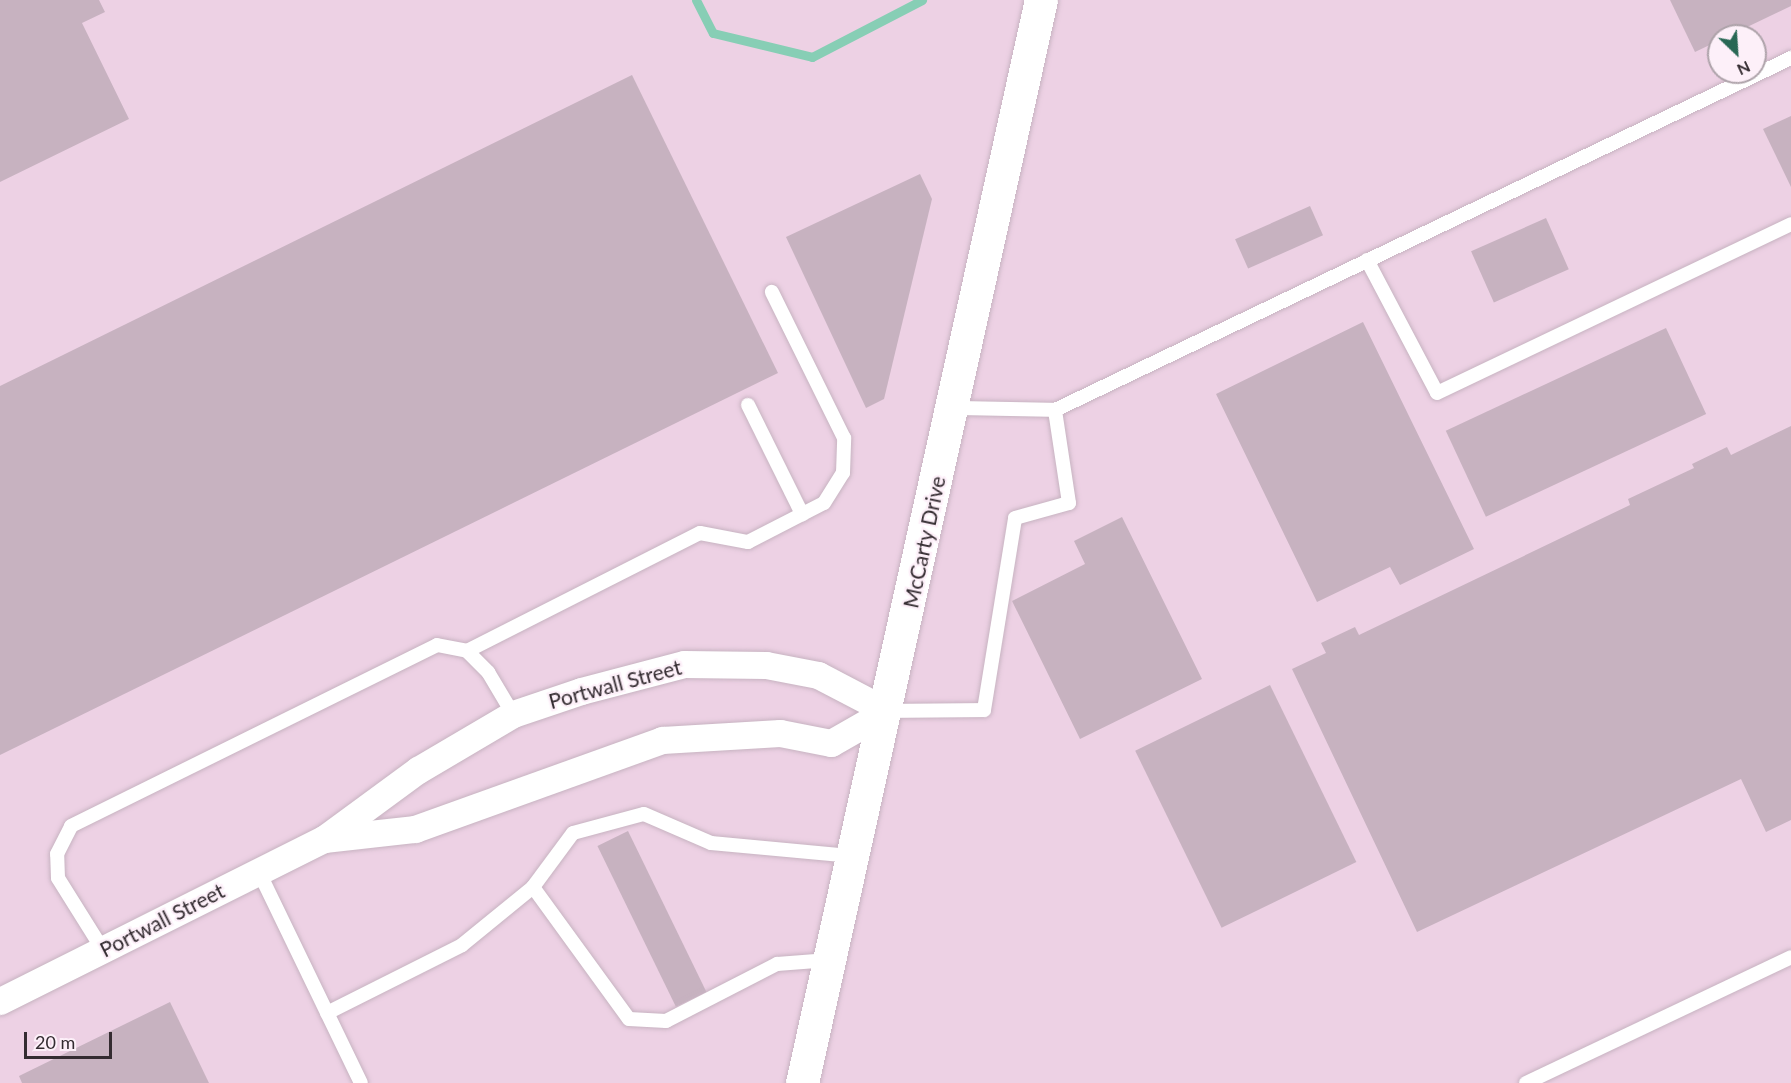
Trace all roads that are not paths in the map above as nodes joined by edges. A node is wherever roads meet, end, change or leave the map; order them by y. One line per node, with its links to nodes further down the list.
1 (1041, 0): 7 (main road, McCarty Drive)
2 (1791, 58): 4 (lane)
3 (1791, 224): 4 (lane)
4 (1367, 260): 8 (lane)
5 (772, 292): 9 (lane)
6 (748, 405): 9 (lane)
7 (953, 408): 8 (lane); 11 (main road, McCarty Drive)
8 (1055, 410): 11 (lane)
9 (802, 514): 10 (lane)
10 (467, 651): 12 (lane); 17 (lane)
11 (887, 711): 12 (street, Portwall Street); 13 (street, Portwall Street); 14 (main road, McCarty Drive)
12 (513, 714): 13 (street, Portwall Street)
13 (324, 839): 15 (street, Portwall Street)
14 (853, 856): 16 (lane); 19 (main road, McCarty Drive)
15 (259, 872): 17 (street, Portwall Street); 21 (lane)
16 (533, 887): 19 (lane); 21 (lane)
17 (103, 950): 20 (street, Portwall Street)
18 (1791, 957): 24 (lane)
19 (829, 960): 23 (main road, McCarty Drive)
20 (0, 1001)
21 (327, 1013): 22 (lane)
22 (361, 1083)
23 (802, 1083)
24 (1527, 1083)

